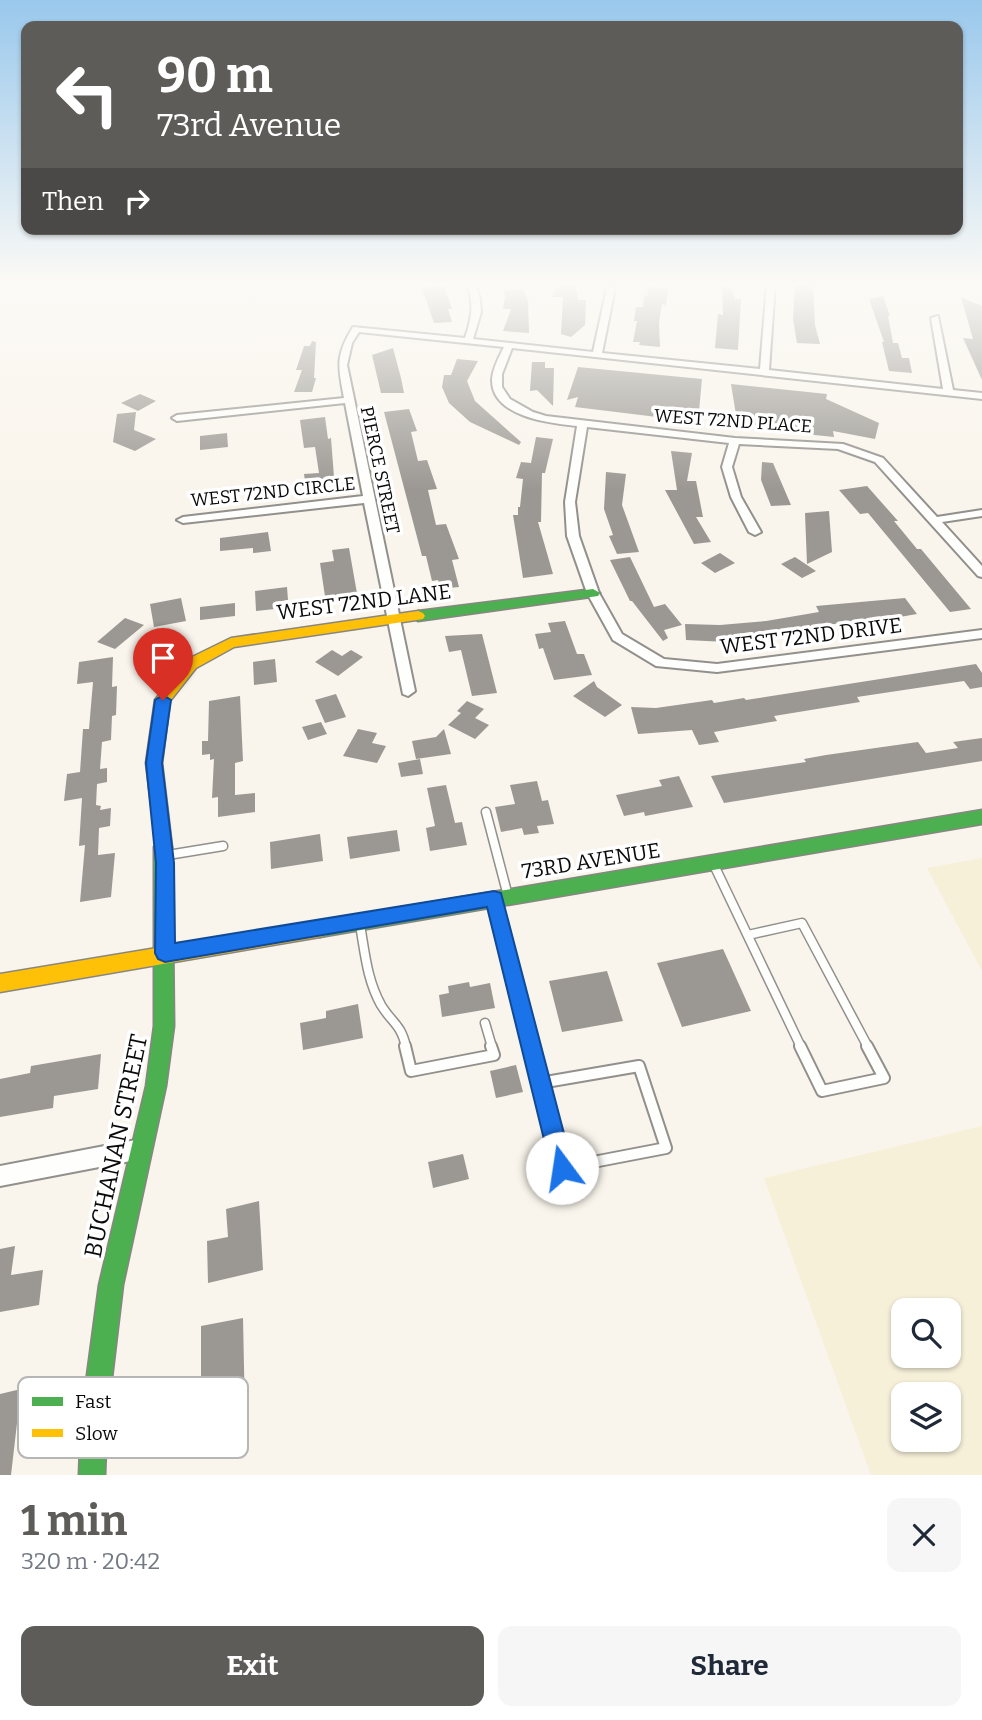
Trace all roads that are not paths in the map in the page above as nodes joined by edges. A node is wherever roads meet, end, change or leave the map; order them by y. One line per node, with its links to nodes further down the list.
1 (346, 352): 10 (street, PIERCE STREET)
2 (507, 352): 12 (street)
3 (576, 352): 6 (street)
4 (766, 352): 7 (street)
5 (941, 352): 8 (street)
6 (597, 354): 7 (street)
7 (764, 373): 8 (street)
8 (948, 391): 9 (street)
9 (982, 396)
10 (348, 400): 11 (street); 14 (street, PIERCE STREET)
11 (177, 418)
12 (582, 425): 13 (street, WEST 72ND PLACE); 20 (street, WEST 72ND DRIVE)
13 (735, 441): 17 (street, WEST 72ND PLACE); 18 (street)
14 (368, 499): 16 (street, WEST 72ND CIRCLE); 21 (street, PIERCE STREET)
15 (982, 513): 17 (street)
16 (183, 520)
17 (936, 520): 19 (street)
18 (755, 532)
19 (982, 573)
20 (593, 593): 21 (street, WEST 72ND LANE); 22 (street, WEST 72ND DRIVE)
21 (395, 619): 23 (street, PIERCE STREET); 24 (street, WEST 72ND LANE)
22 (982, 634)
23 (408, 691)
24 (163, 700): 28 (street, BUCHANAN STREET)
25 (486, 812): 30 (lane)
26 (982, 817): 29 (street, 73RD AVENUE)
27 (223, 846): 28 (lane)
28 (164, 856): 33 (street, BUCHANAN STREET)
29 (713, 862): 30 (street, 73RD AVENUE); 32 (lane)
30 (501, 897): 31 (street, 73RD AVENUE); 36 (lane)
31 (360, 921): 33 (street, 73RD AVENUE); 35 (lane)
32 (748, 935): 32 (lane)
33 (165, 953): 34 (street, 73RD AVENUE); 37 (street, BUCHANAN STREET)
34 (0, 983)
35 (485, 1023)
36 (541, 1083): 36 (lane)
37 (141, 1149): 38 (street); 39 (street, BUCHANAN STREET)
38 (0, 1176)
39 (99, 1377)

